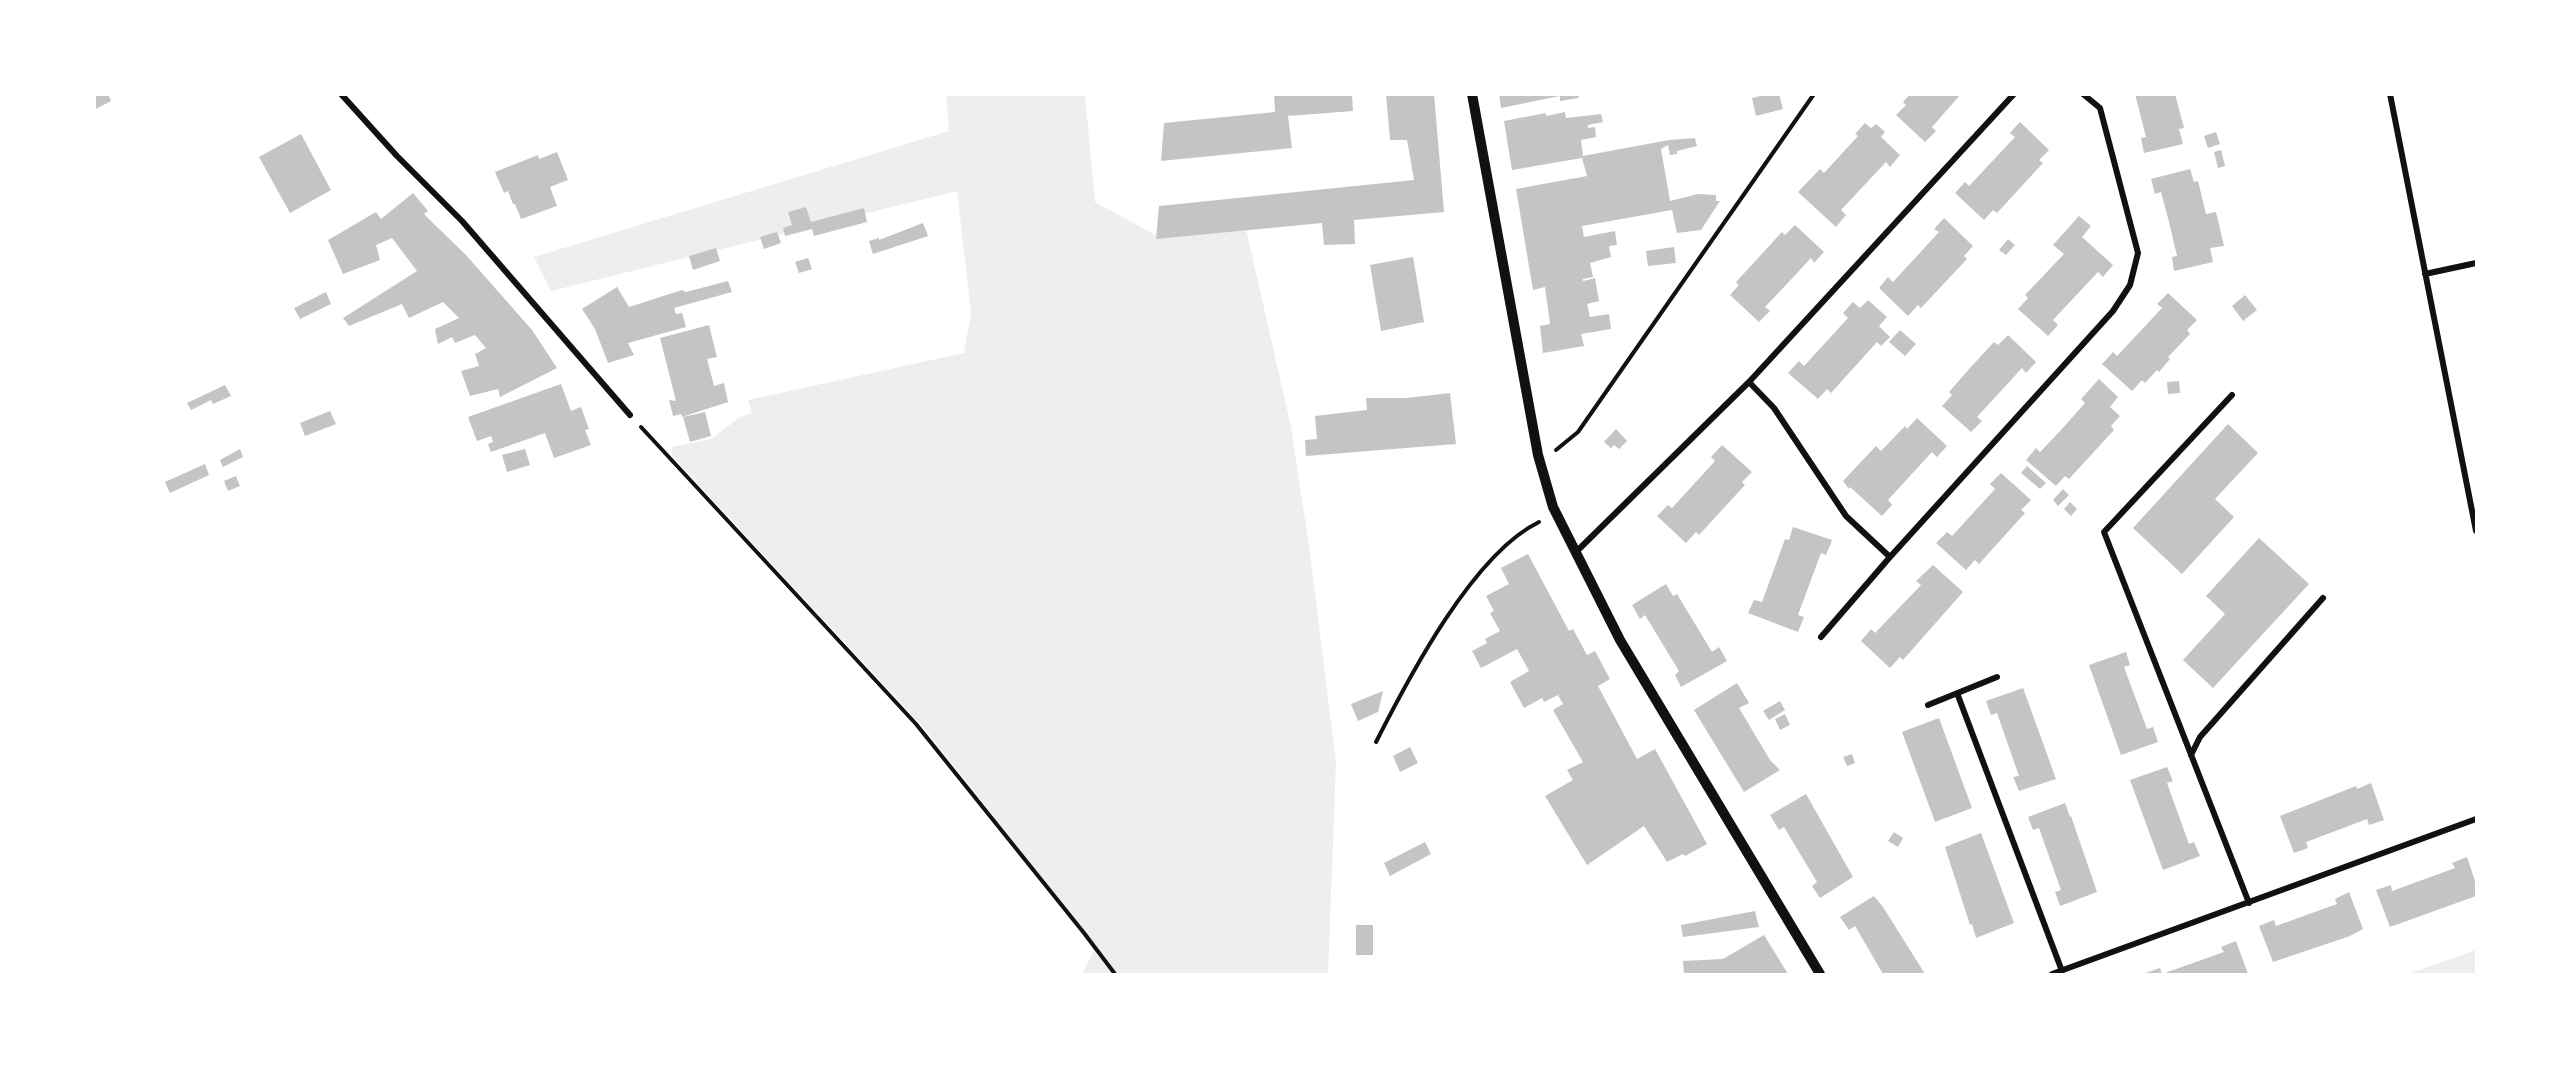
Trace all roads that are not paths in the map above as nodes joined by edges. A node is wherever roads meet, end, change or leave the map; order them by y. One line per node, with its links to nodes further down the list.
1 (341, 94): 10 (street)
2 (1472, 94): 12 (street)
3 (2014, 94): 8 (street)
4 (2083, 94): 13 (street)
5 (2390, 94): 7 (street)
6 (2476, 263): 7 (street)
7 (2425, 274): 11 (street)
8 (1749, 382): 12 (street); 13 (street)
9 (2232, 395): 19 (street)
10 (630, 415)
11 (2476, 531)
12 (1575, 552): 23 (street)
13 (1890, 557): 15 (street)
14 (2323, 598): 19 (street)
15 (1821, 637)
16 (1997, 677): 17 (street)
17 (1957, 693): 18 (street); 22 (street)
18 (1928, 705)
19 (2191, 755): 21 (street)
20 (2476, 819): 21 (street)
21 (2249, 903): 22 (street)
22 (2062, 971): 24 (street)
23 (1820, 975)
24 (2052, 975)

